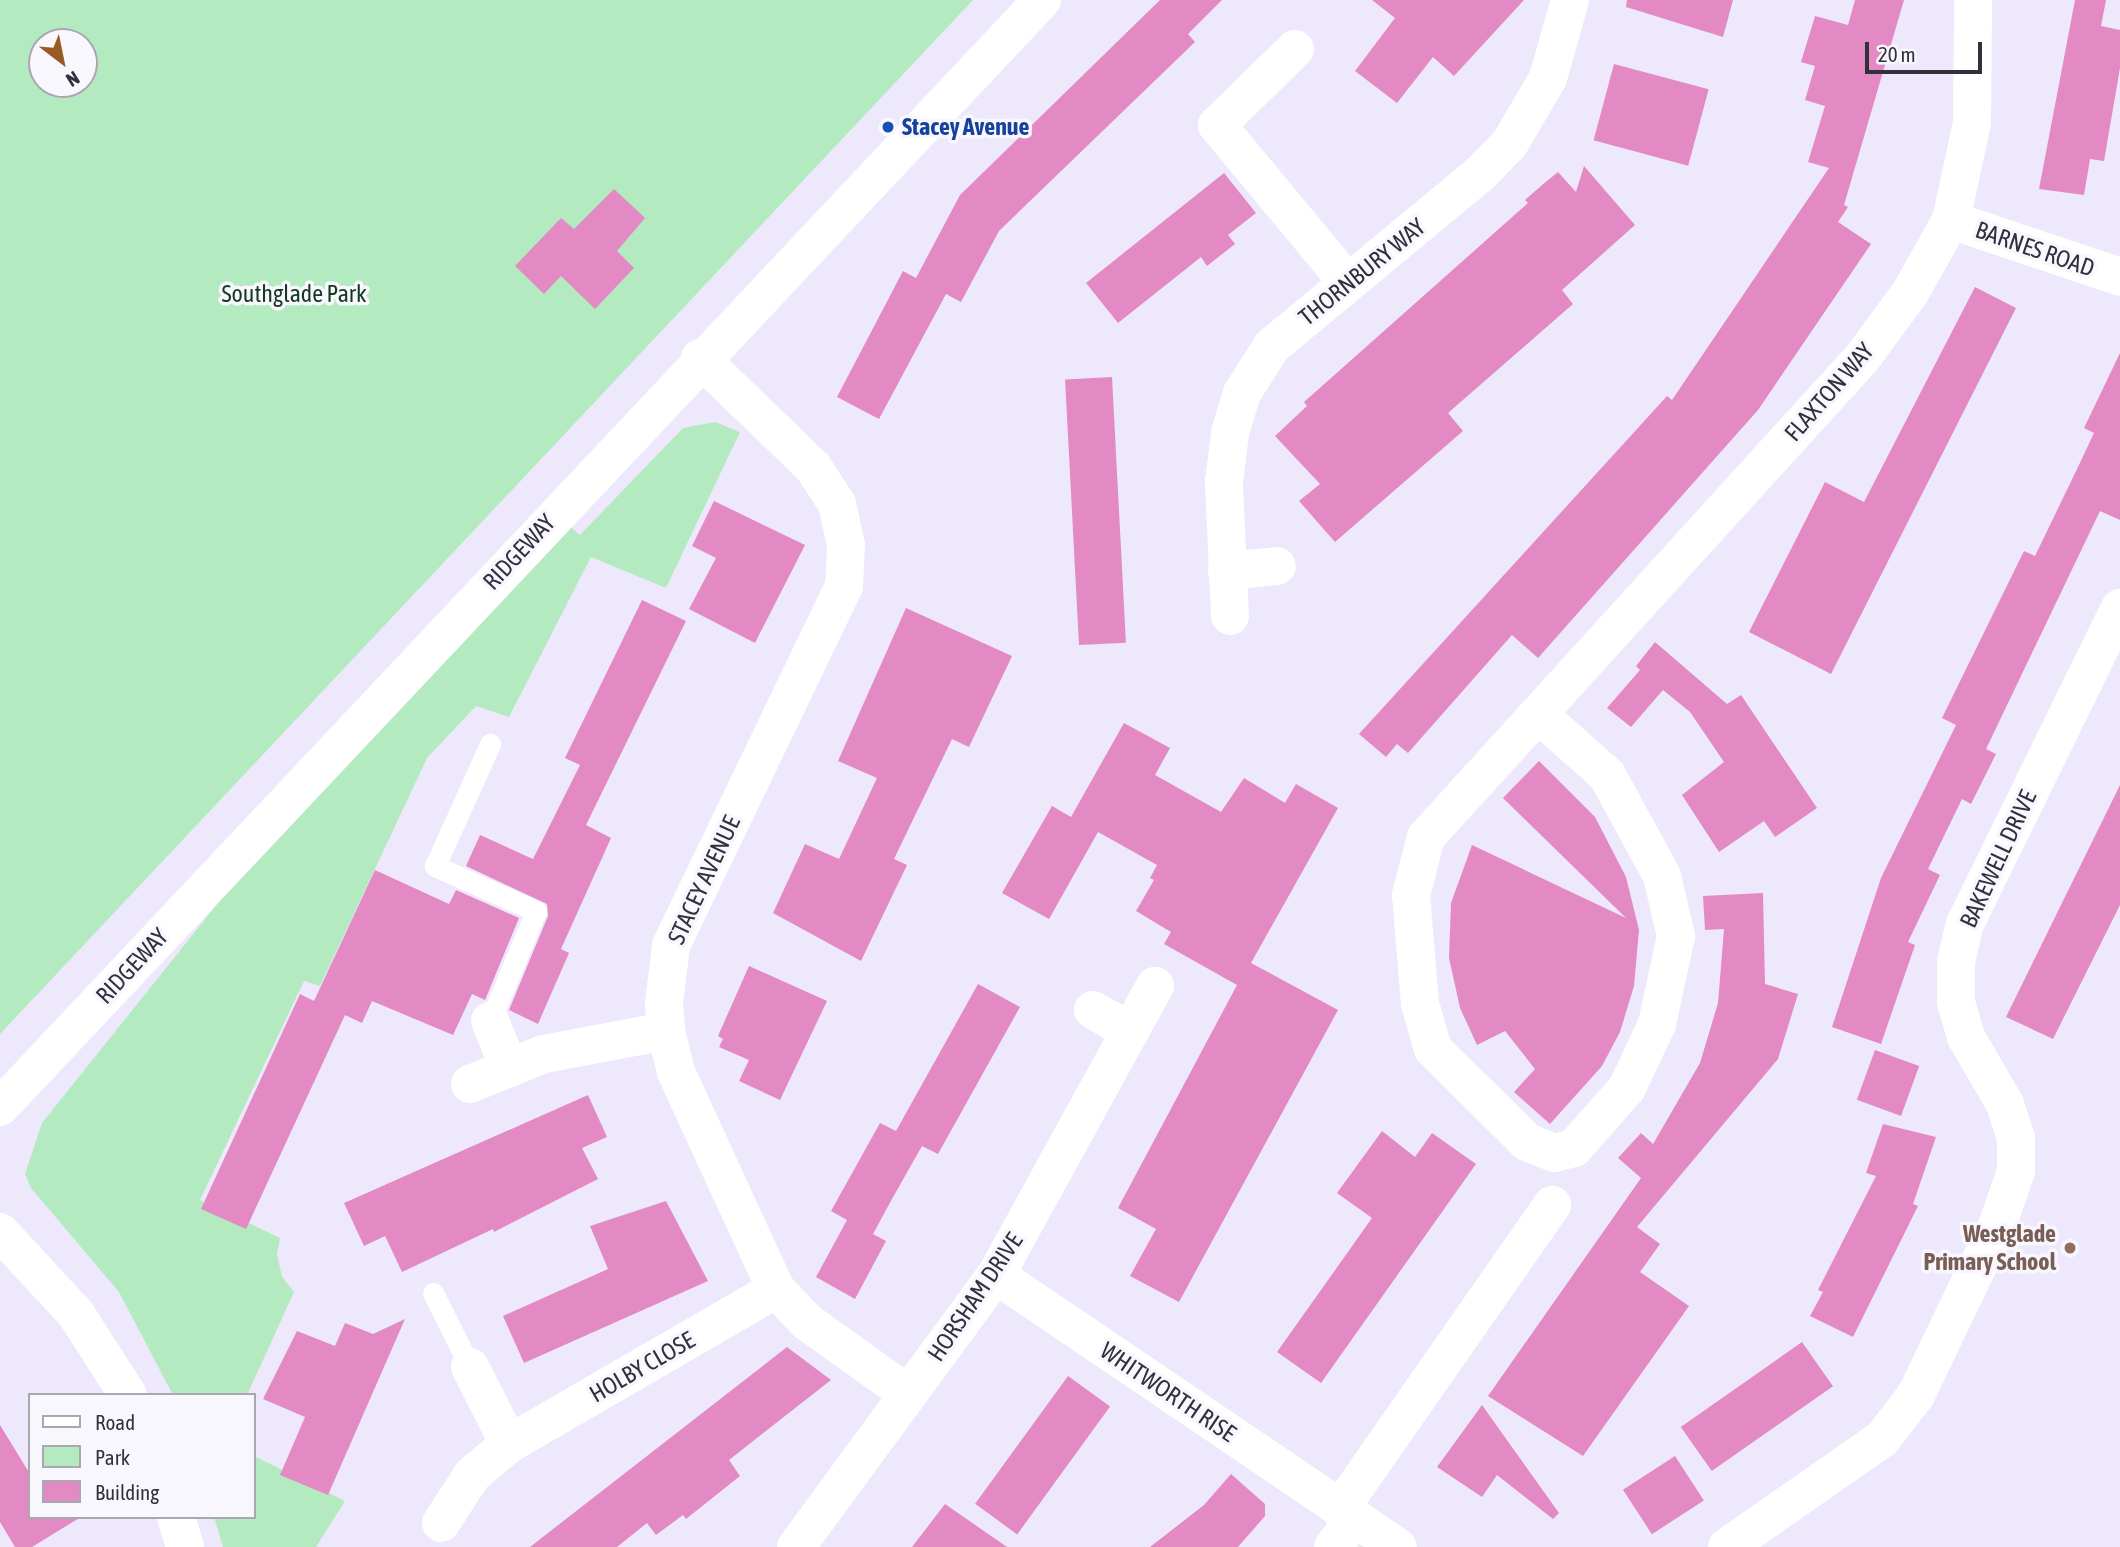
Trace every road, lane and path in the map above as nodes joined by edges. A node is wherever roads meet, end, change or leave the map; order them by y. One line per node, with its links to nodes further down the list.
1 (1042, 0): 8 (street, RIDGEWAY)
2 (1570, 0): 7 (street, THORNBURY WAY)
3 (1973, 0): 5 (street, FLAXTON WAY)
4 (1295, 49): 7 (street)
5 (1951, 220): 6 (street, BARNES ROAD); 13 (street, FLAXTON WAY)
6 (2120, 278)
7 (1348, 283): 10 (street, THORNBURY WAY)
8 (700, 358): 18 (street, STACEY AVENUE); 22 (street, RIDGEWAY)
9 (1277, 566): 10 (street)
10 (1227, 571): 12 (street, THORNBURY WAY)
11 (2120, 608): 36 (street, BAKEWELL DRIVE)
12 (1230, 616)
13 (1538, 714): 13 (street, FLAXTON WAY)
14 (490, 744): 17 (lane)
15 (1155, 986): 19 (street, HORSHAM DRIVE)
16 (1093, 1010): 19 (street)
17 (490, 1021): 20 (street)
18 (666, 1031): 20 (street); 26 (street, STACEY AVENUE)
19 (1130, 1031): 25 (street, HORSHAM DRIVE)
20 (509, 1068): 21 (street)
21 (470, 1084)
22 (0, 1107)
23 (1531, 1216): 33 (street)
24 (0, 1232): 29 (street)
25 (996, 1275): 30 (street, HORSHAM DRIVE); 33 (street, WHITWORTH RISE)
26 (776, 1289): 30 (street, STACEY AVENUE); 31 (street, HOLBY CLOSE)
27 (433, 1293): 28 (lane)
28 (470, 1367): 31 (street)
29 (127, 1393)
30 (908, 1394): 34 (street, HORSHAM DRIVE)
31 (509, 1444): 32 (street, HOLBY CLOSE)
32 (441, 1523)
33 (1343, 1525): 35 (street, WHITWORTH RISE)
34 (796, 1547)
35 (1397, 1547)
36 (1727, 1547)

